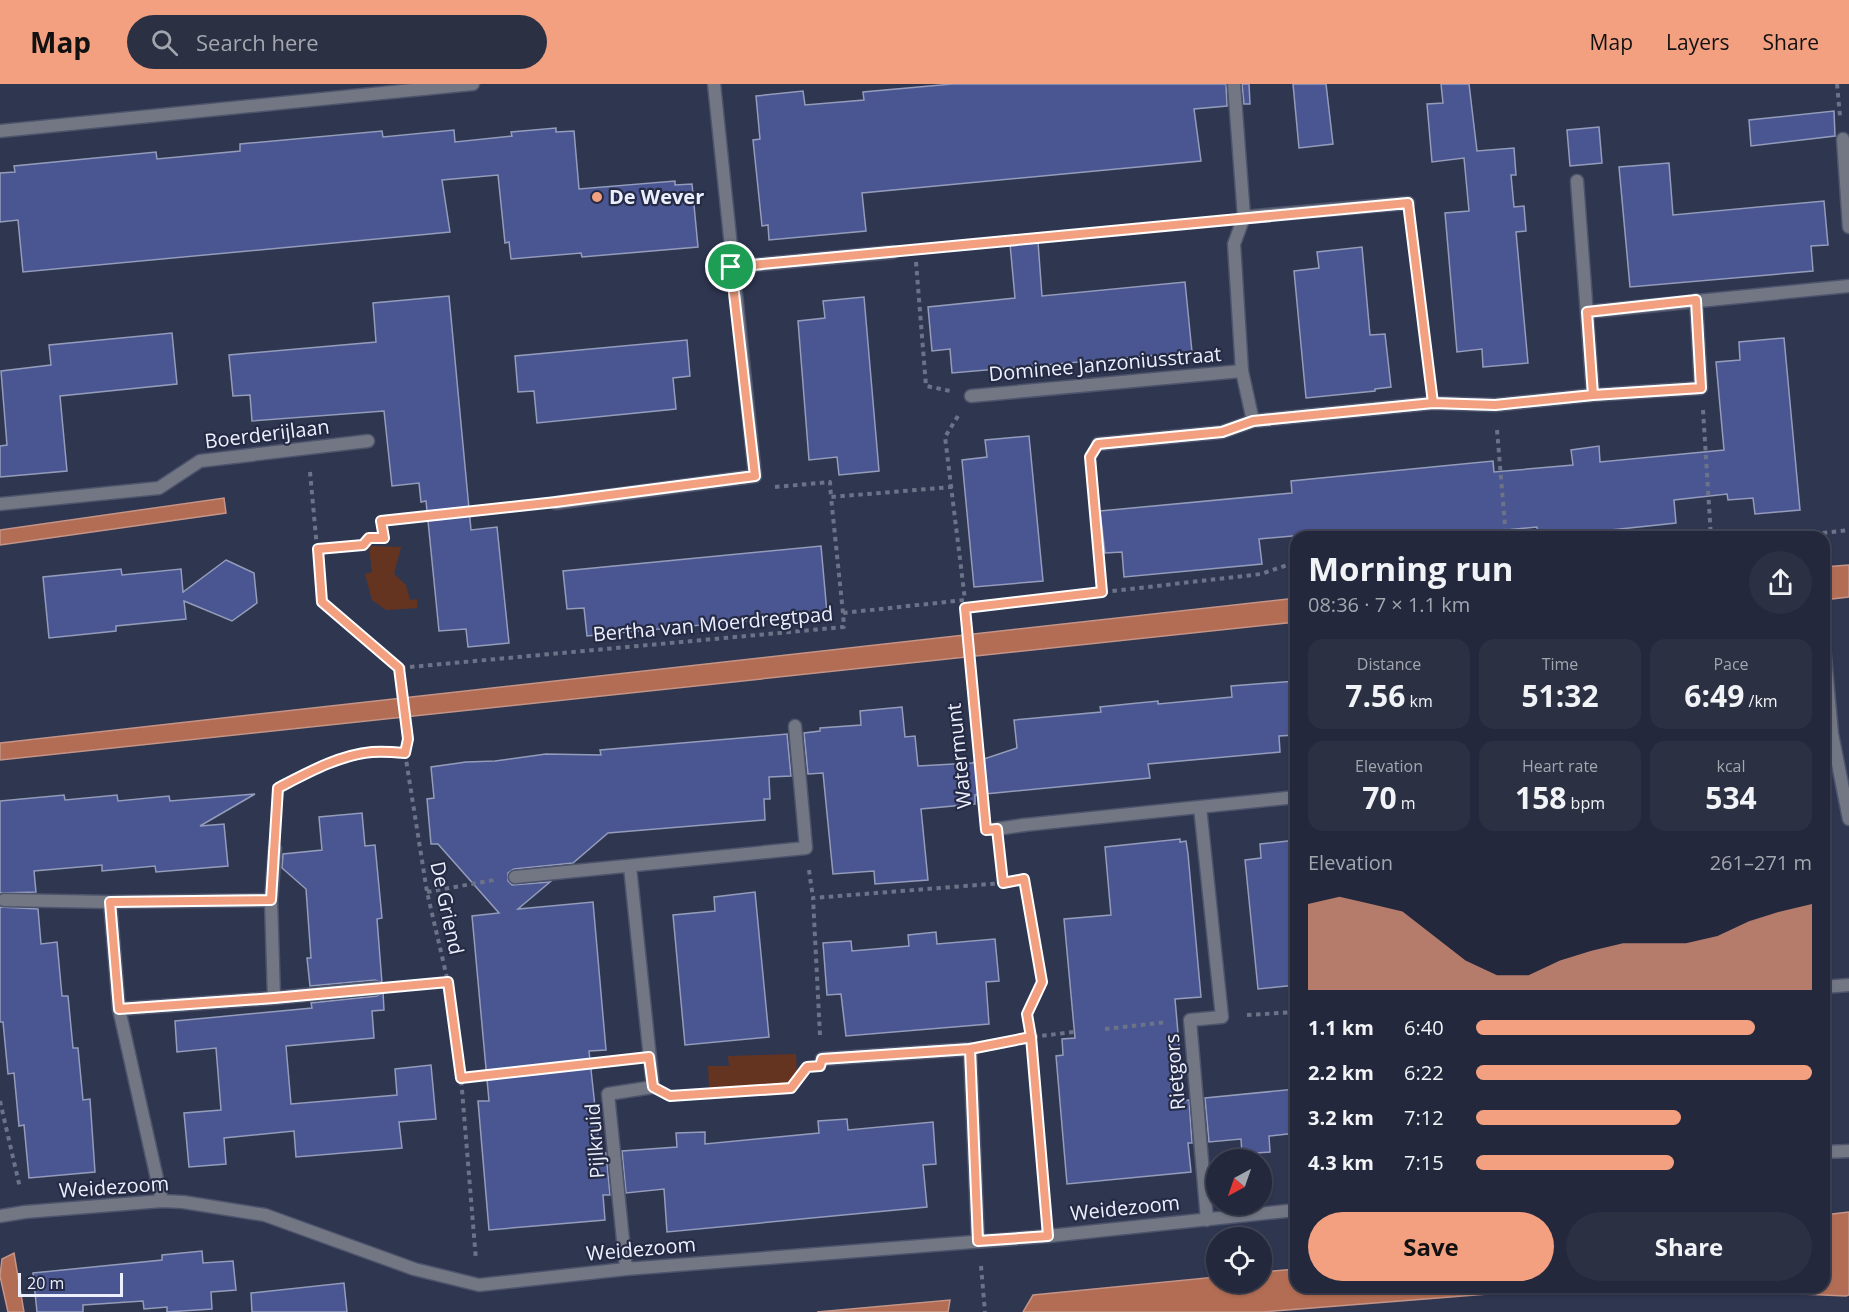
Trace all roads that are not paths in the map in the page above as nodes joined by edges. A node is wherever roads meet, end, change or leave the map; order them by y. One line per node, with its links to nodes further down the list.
1 (473, 84): 4 (street)
2 (714, 84): 11 (street)
3 (1234, 84): 8 (street, Dominee Janzoniusstraat)
4 (0, 131)
5 (1843, 139): 9 (street)
6 (1577, 181): 14 (street)
7 (1408, 203): 8 (street)
8 (1244, 218): 15 (street, Dominee Janzoniusstraat)
9 (1849, 227)
10 (893, 252): 11 (street)
11 (731, 267): 21 (street)
12 (1849, 286): 13 (street)
13 (1696, 300): 14 (street); 16 (street)
14 (1587, 312): 16 (street)
15 (1242, 371): 17 (street, Dominee Janzoniusstraat); 18 (street, Dominee Janzoniusstraat)
16 (1593, 395): 18 (street)
17 (971, 396)
18 (1253, 421): 20 (street)
19 (368, 441): 22 (street, Boerderijlaan)
20 (1098, 444)
21 (556, 502)
22 (0, 504)
23 (795, 726): 30 (street)
24 (1830, 743): 27 (street)
25 (1290, 798): 26 (street)
26 (1200, 807): 28 (street); 46 (street, Rietgors)
27 (1849, 819)
28 (997, 829)
29 (275, 849): 33 (street)
30 (630, 867): 31 (street); 48 (street, Pijlkruid)
31 (515, 877)
32 (4, 900): 34 (street)
33 (271, 900): 34 (street); 38 (street)
34 (110, 902): 39 (street)
35 (1849, 985): 36 (street)
36 (1830, 987)
37 (376, 988): 38 (street)
38 (274, 998): 39 (street)
39 (119, 1009): 43 (street)
40 (822, 1059): 47 (street)
41 (1849, 1151): 42 (street)
42 (1830, 1152)
43 (162, 1201): 45 (street, Weidezoom); 48 (street, Weidezoom)
44 (1290, 1211): 46 (street, Weidezoom)
45 (0, 1216)
46 (1207, 1220): 47 (street, Weidezoom)
47 (978, 1241): 48 (street, Weidezoom)
48 (626, 1269)

